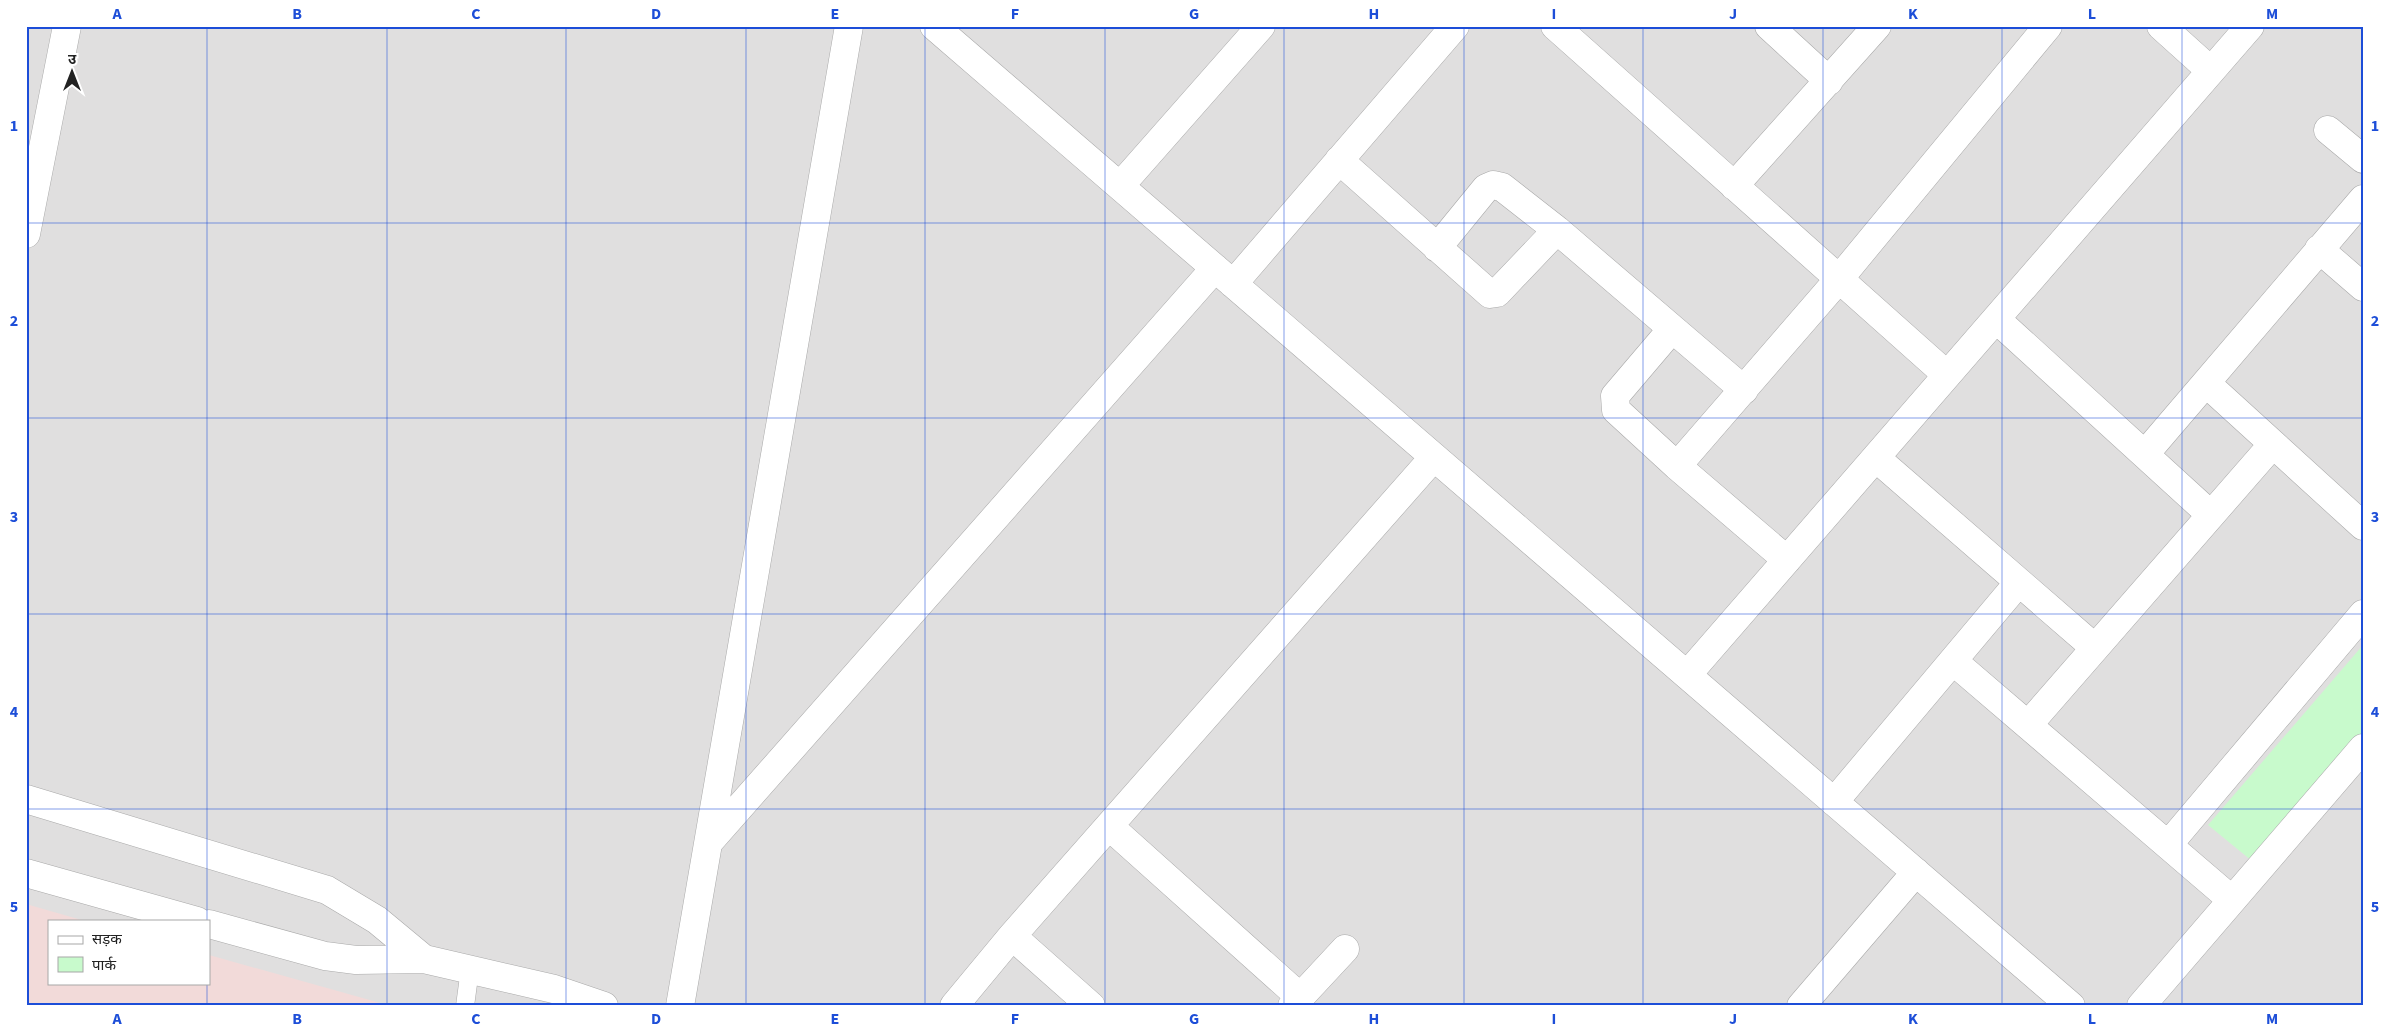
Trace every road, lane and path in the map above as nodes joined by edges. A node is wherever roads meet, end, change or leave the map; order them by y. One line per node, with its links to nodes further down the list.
1 (67, 26): 21 (street)
2 (849, 26): 50 (street)
3 (934, 26): 17 (street)
4 (1261, 26): 17 (street)
5 (1455, 26): 16 (street)
6 (1555, 26): 18 (street)
7 (1769, 26): 13 (street)
8 (1877, 26): 13 (street)
9 (2048, 26): 25 (street)
10 (2161, 26): 12 (street)
11 (2250, 26): 12 (street)
12 (2211, 71): 27 (street)
13 (1829, 81): 18 (street)
14 (2328, 130): 15 (street)
15 (2363, 159)
16 (1338, 160): 22 (street); 24 (street)
17 (1120, 186): 24 (street)
18 (1734, 186): 25 (street)
19 (2363, 198): 23 (street)
20 (1557, 230): 22 (street); 22 (street); 28 (street)
21 (26, 234)
22 (1438, 248)
23 (2320, 250): 26 (street); 30 (street)
24 (1224, 276): 34 (street); 50 (street)
25 (1839, 279): 29 (street); 31 (street)
26 (2363, 287)
27 (1996, 319): 29 (street); 33 (street)
28 (1672, 328): 31 (street); 36 (street)
29 (1947, 375): 35 (street)
30 (2206, 383): 32 (street); 33 (street)
31 (1744, 390): 36 (street)
32 (2273, 444): 37 (street); 38 (street)
33 (2144, 454): 37 (street)
34 (1434, 457): 44 (street); 49 (street)
35 (1876, 458): 39 (street); 40 (street)
36 (1677, 466): 39 (street)
37 (2211, 515): 42 (street)
38 (2363, 526)
39 (1787, 560): 44 (street)
40 (2019, 582): 42 (street); 43 (street)
41 (2363, 614): 51 (street)
42 (2095, 648): 45 (street)
43 (1953, 661): 45 (street); 48 (street)
44 (1687, 675): 48 (street)
45 (2028, 725): 51 (street)
46 (2363, 748): 54 (street)
47 (26, 799): 59 (street)
48 (1834, 802): 52 (street)
49 (1109, 826): 57 (street); 61 (street)
50 (709, 842): 65 (street)
51 (2168, 845): 54 (street)
52 (1916, 872): 62 (street); 68 (street)
53 (26, 873): 55 (street)
54 (2232, 900): 69 (street)
55 (193, 920)
56 (210, 924): 59 (street)
57 (1012, 936): 66 (street); 67 (street)
58 (1345, 949): 61 (street)
59 (424, 959): 60 (street)
60 (470, 969): 63 (lane); 64 (street)
61 (1296, 1001)
62 (2055, 1001)
63 (465, 1006)
64 (604, 1006)
65 (680, 1006)
66 (954, 1006)
67 (1091, 1006)
68 (1801, 1006)
69 (2141, 1006)

